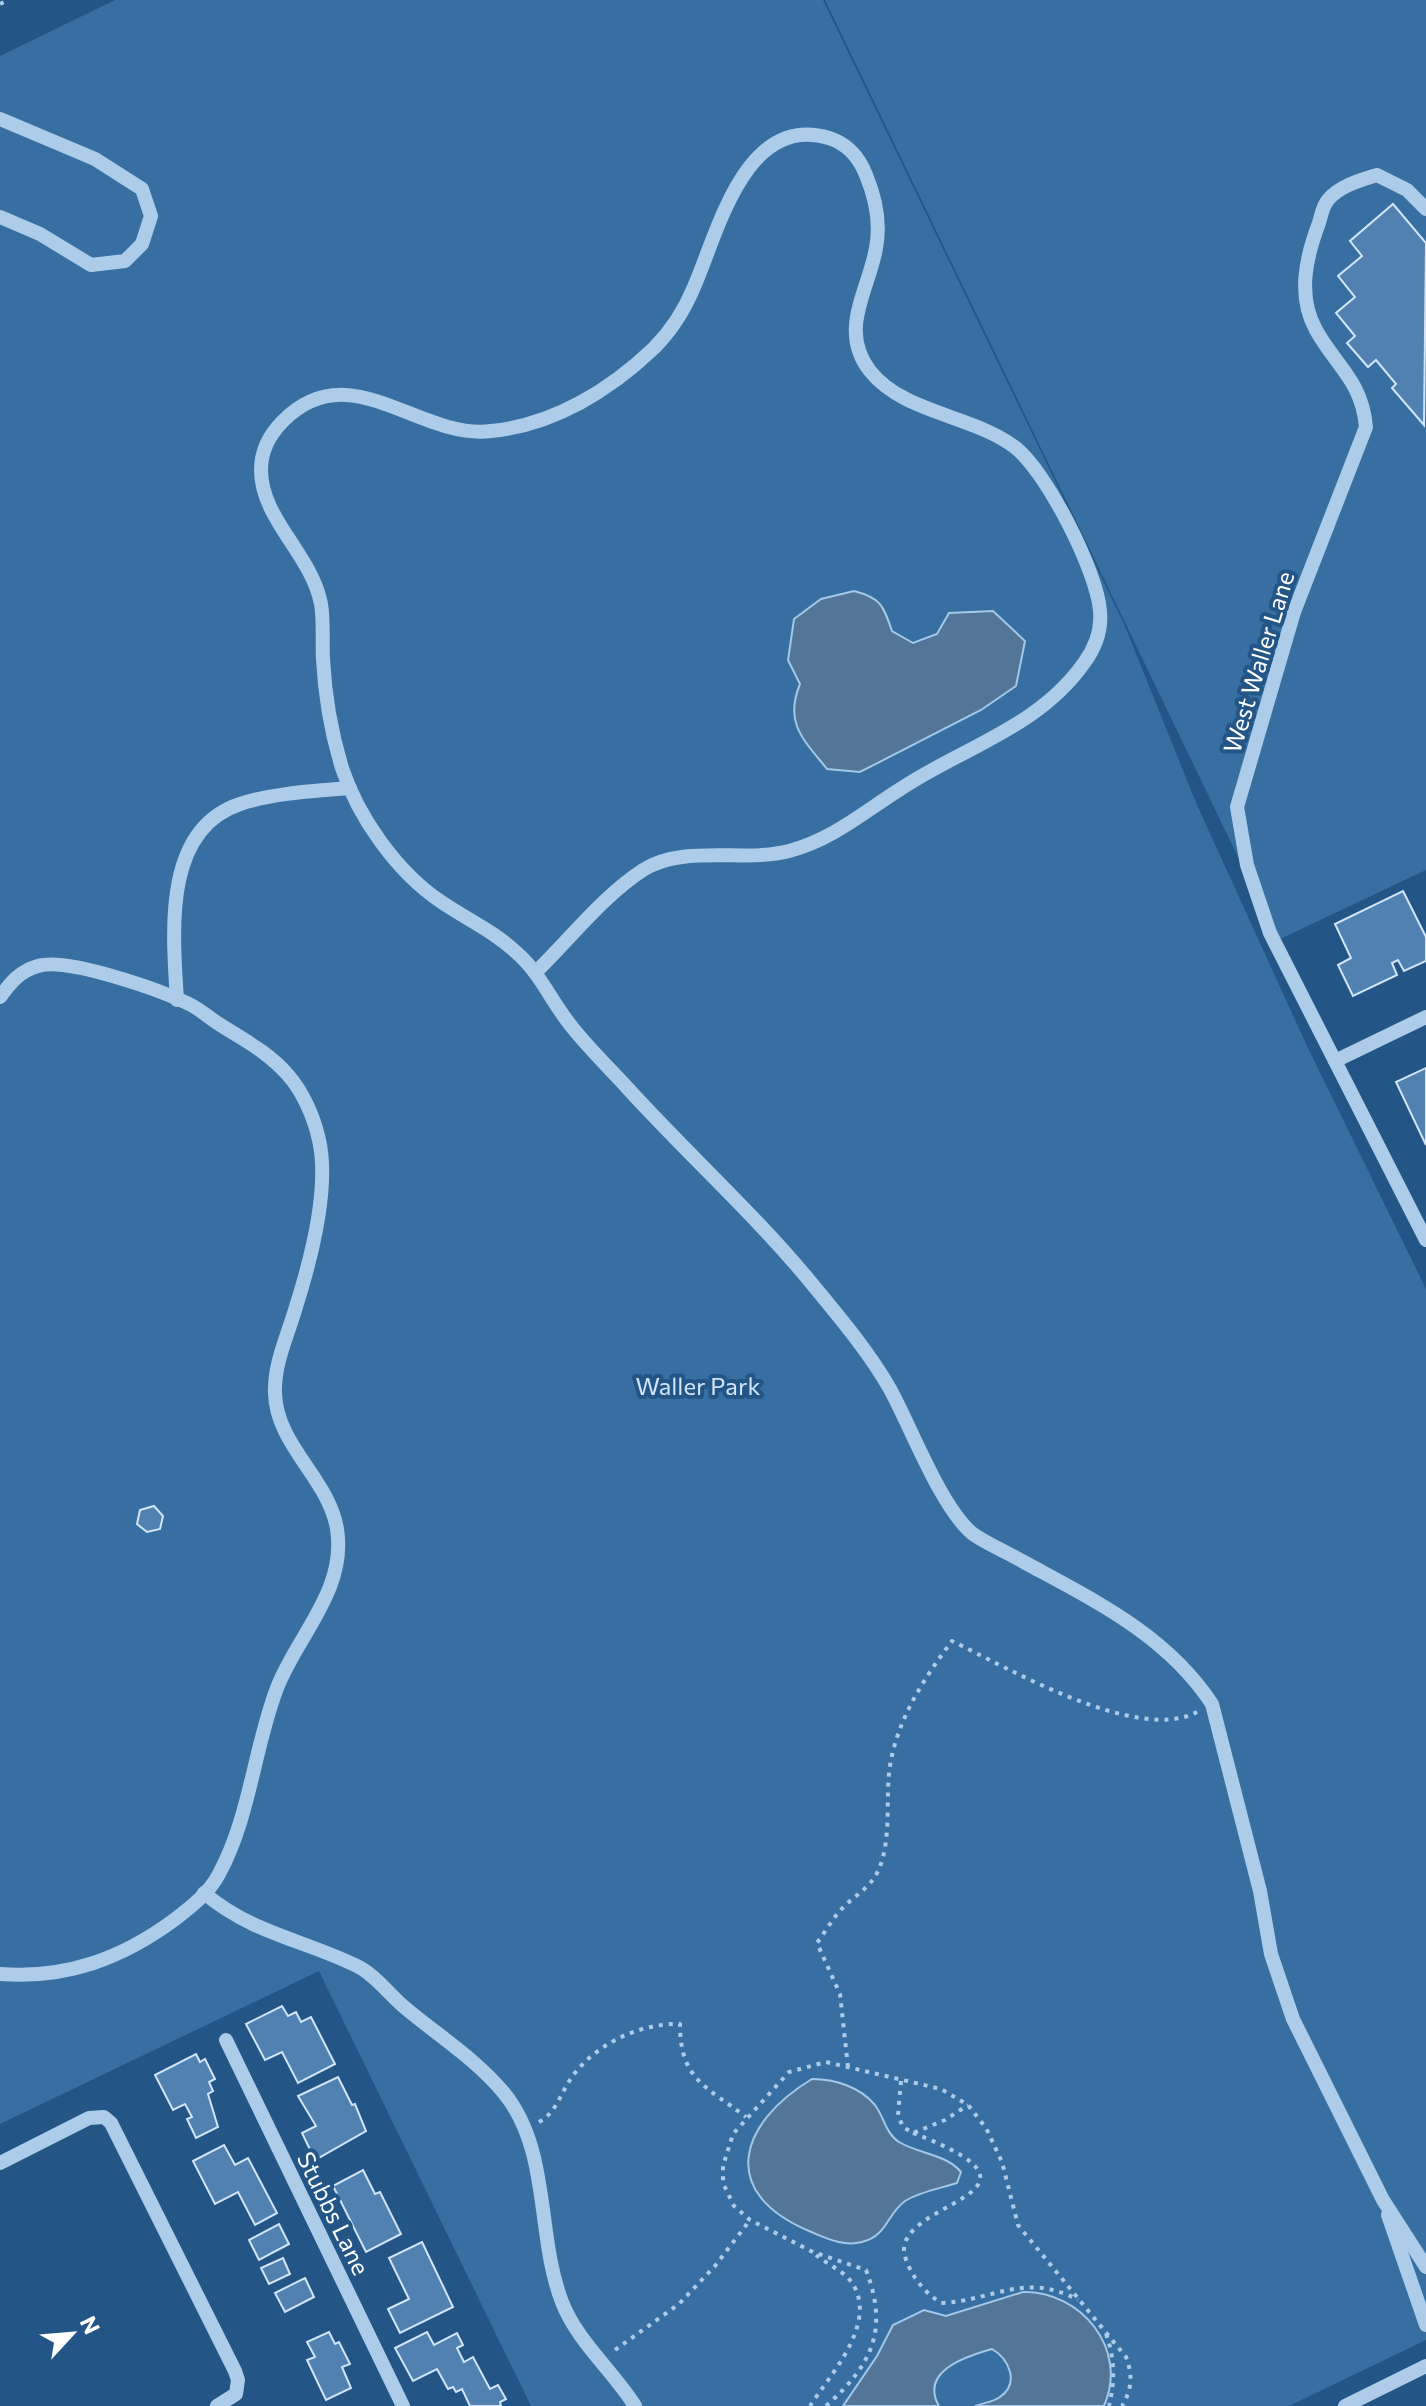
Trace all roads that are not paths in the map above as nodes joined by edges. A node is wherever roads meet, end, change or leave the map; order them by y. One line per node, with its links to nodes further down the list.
1 (0, 119): 3 (street)
2 (1426, 209): 9 (street, West Waller Lane)
3 (0, 217)
4 (350, 788): 5 (street); 5 (street); 7 (street)
5 (536, 972): 15 (street)
6 (0, 997): 7 (street)
7 (177, 1000): 11 (street)
8 (1426, 1017): 9 (street)
9 (1335, 1061): 10 (street, West Waller Lane)
10 (1426, 1240)
11 (204, 1893): 12 (street); 21 (street)
12 (0, 1974)
13 (226, 2040): 20 (street, Stubbs Lane)
14 (0, 2163): 19 (street)
15 (1383, 2200): 16 (street); 17 (street)
16 (1426, 2267)
17 (1426, 2325)
18 (1426, 2366): 22 (street)
19 (217, 2406)
20 (403, 2406)
21 (635, 2406)
22 (1345, 2406)

